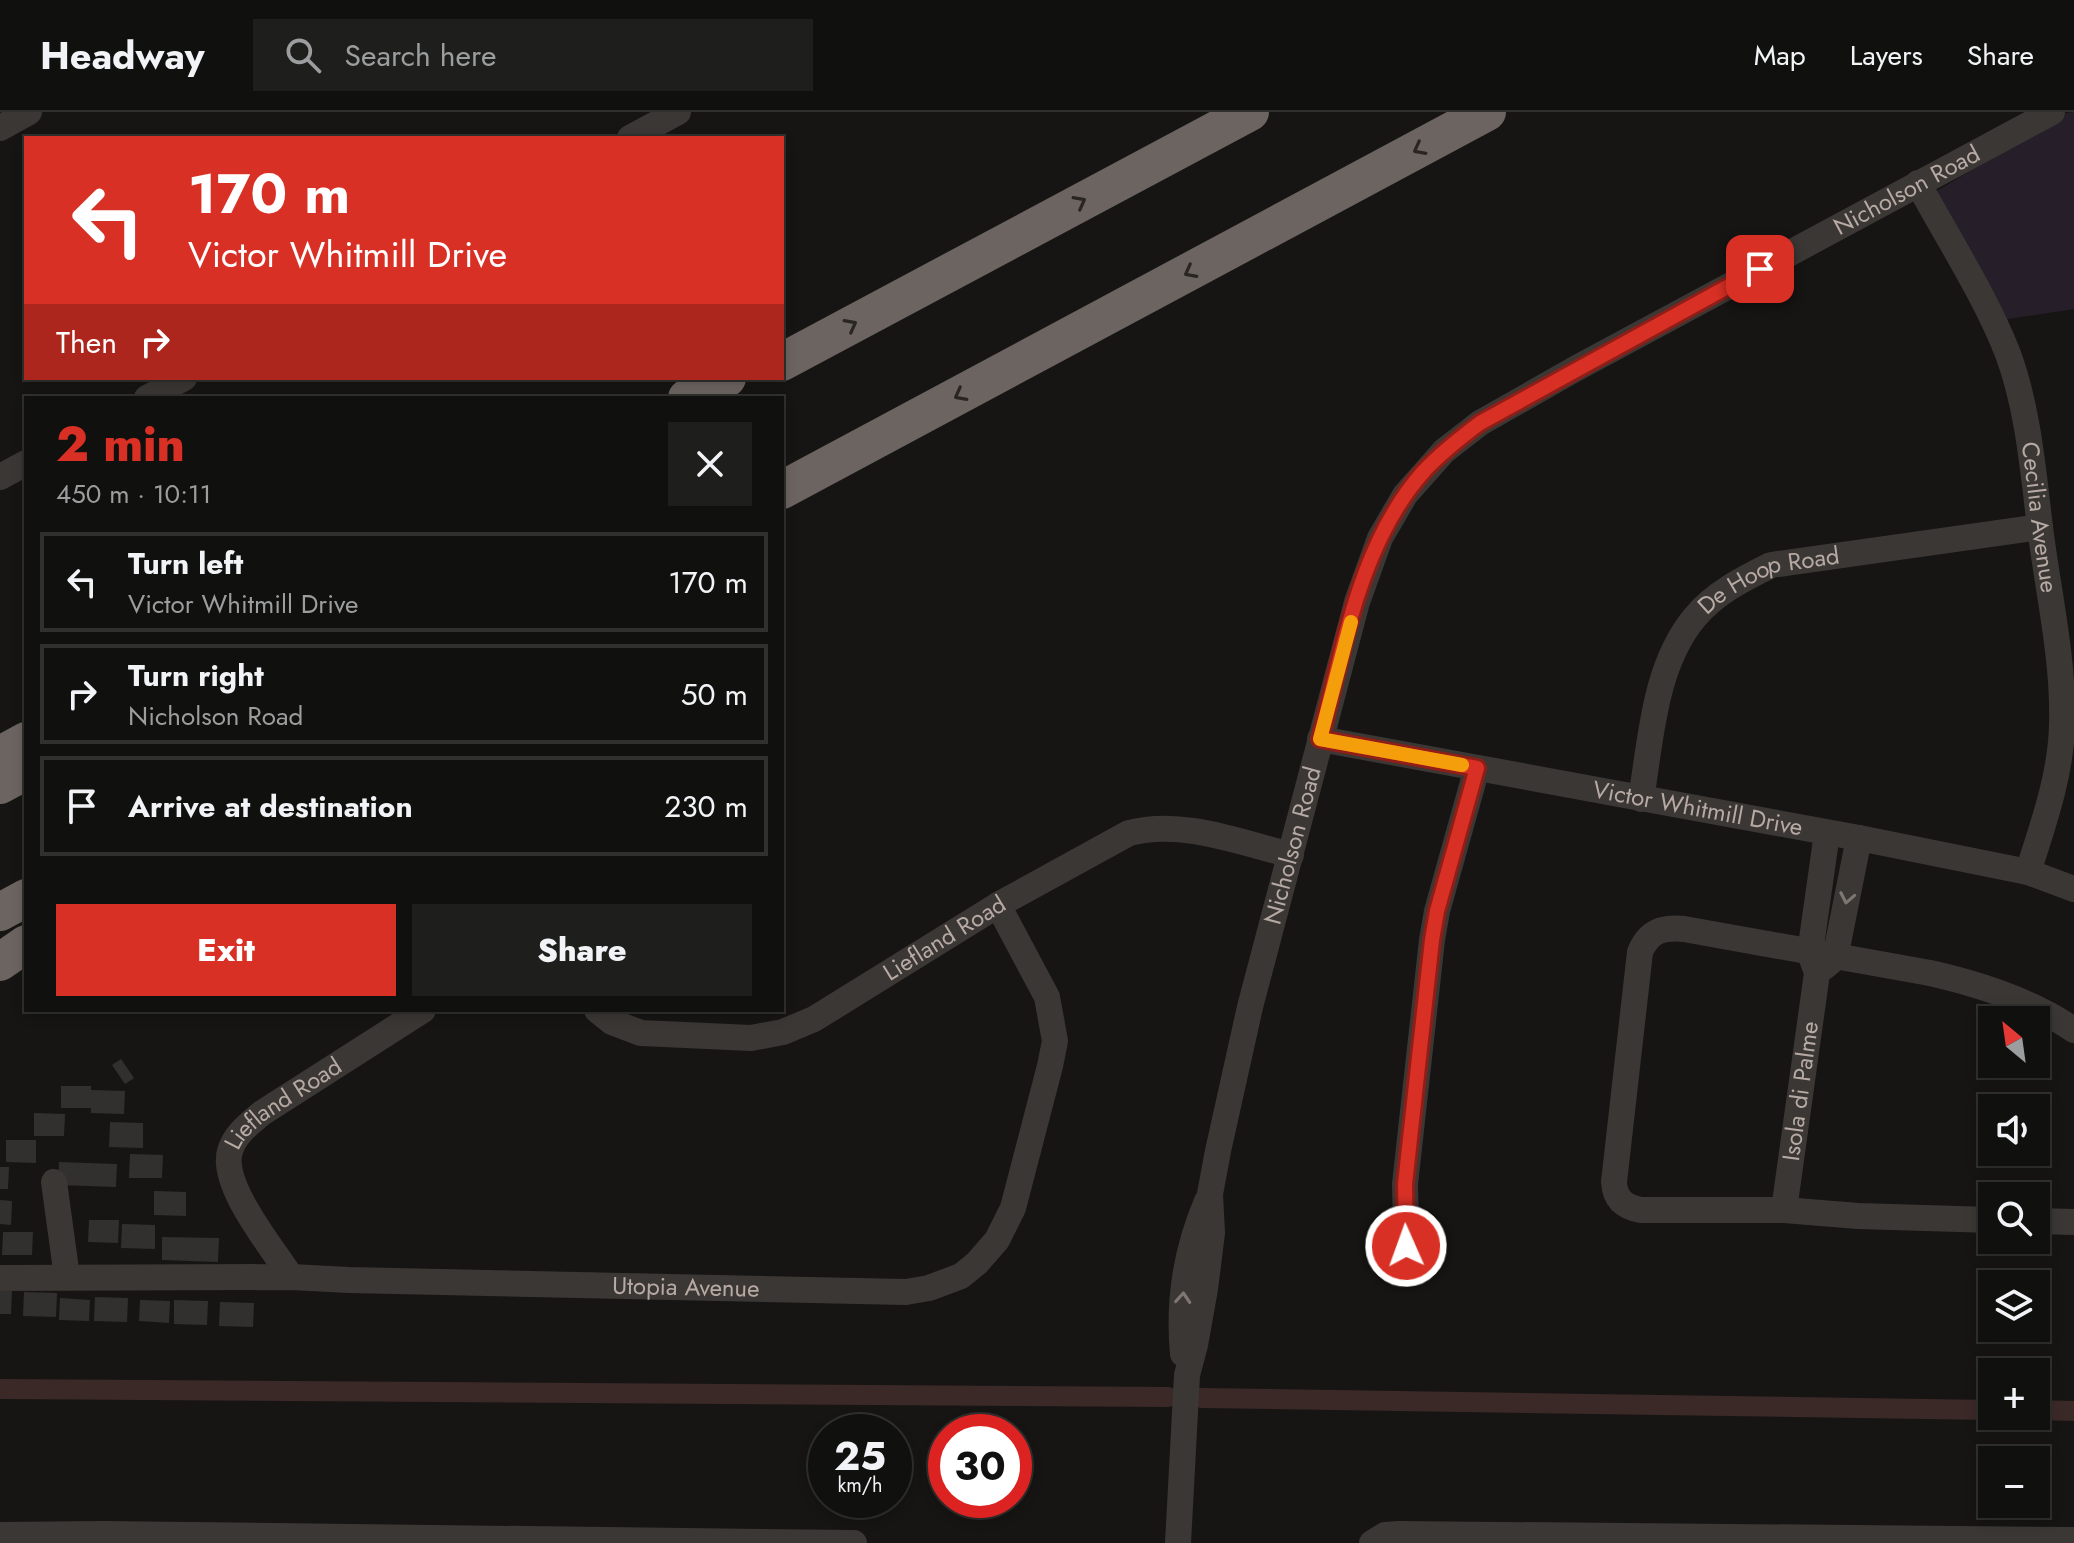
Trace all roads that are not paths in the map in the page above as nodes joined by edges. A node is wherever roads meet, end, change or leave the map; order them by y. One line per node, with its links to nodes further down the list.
1 (29, 112): 6 (street)
2 (678, 112): 7 (street)
3 (1250, 112): 9 (highway, one-way to 3)
4 (1487, 112): 18 (highway, one-way to 18)
5 (2052, 112): 8 (street, Nicholson Road)
6 (0, 128)
7 (634, 136)
8 (1918, 183): 19 (street, Cecilia Avenue); 20 (street, Nicholson Road)
9 (787, 357)
10 (180, 380): 13 (street)
11 (723, 380): 14 (highway)
12 (751, 380): 15 (highway)
13 (151, 396)
14 (691, 396)
15 (723, 396)
16 (24, 464): 17 (street)
17 (0, 477)
18 (784, 489)
19 (2040, 527): 26 (street, De Hoop Road); 30 (street, Cecilia Avenue)
20 (1320, 739): 23 (street, Victor Whitmill Drive); 29 (street, Nicholson Road)
21 (24, 742): 22 (highway)
22 (0, 755)
23 (1477, 768): 26 (street, Victor Whitmill Drive); 46 (street)
24 (24, 772): 25 (highway)
25 (0, 785)
26 (1641, 799): 27 (street, Victor Whitmill Drive)
27 (1827, 833): 28 (street, Victor Whitmill Drive); 37 (street, Isola di Palme)
28 (1859, 838): 30 (street, Victor Whitmill Drive); 37 (street, Isola di Palme, one-way to 37)
29 (1291, 855): 33 (street, Liefland Road); 55 (street, Nicholson Road)
30 (2028, 872): 31 (street, Victor Whitmill Drive)
31 (2074, 889)
32 (24, 899): 34 (highway)
33 (998, 905): 39 (street, Liefland Road); 48 (street, Utopia Avenue)
34 (0, 912)
35 (24, 945): 36 (highway)
36 (0, 962)
37 (1821, 962): 40 (street); 42 (street, Isola di Palme); 42 (street)
38 (420, 1012): 48 (street, Liefland Road)
39 (600, 1012)
40 (2074, 1030)
41 (54, 1182): 47 (street)
42 (1784, 1210): 43 (street)
43 (1978, 1220)
44 (2050, 1221): 45 (street)
45 (2074, 1222)
46 (1407, 1272)
47 (67, 1277): 48 (street, Utopia Avenue); 49 (street, Utopia Avenue)
48 (291, 1277)
49 (0, 1278)
50 (0, 1535): 54 (street)
51 (1656, 1540): 52 (street); 56 (street)
52 (1863, 1540): 53 (street)
53 (2074, 1540)
54 (854, 1543)
55 (1178, 1543)
56 (1372, 1543)

